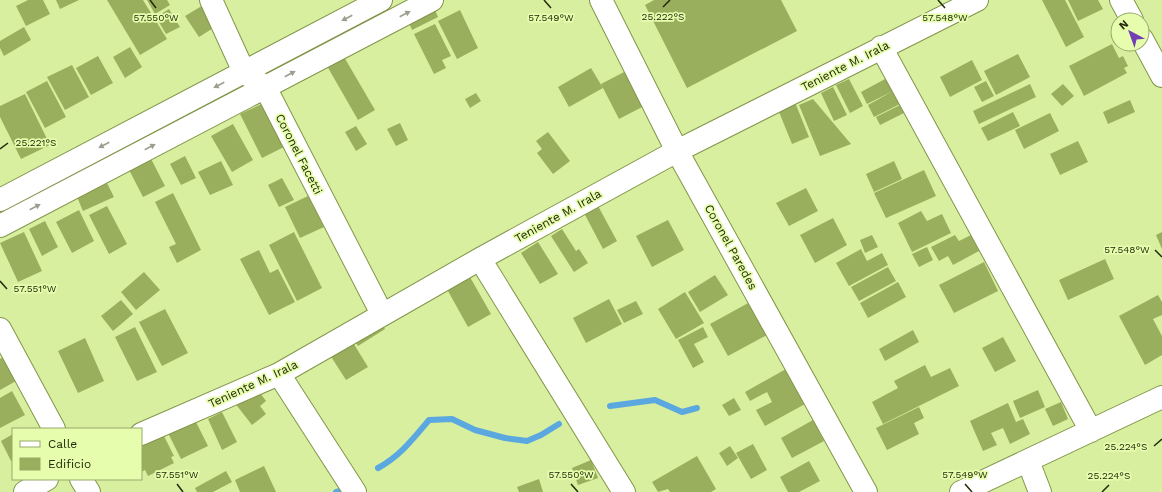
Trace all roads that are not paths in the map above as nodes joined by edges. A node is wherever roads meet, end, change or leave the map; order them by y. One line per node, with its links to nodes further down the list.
1 (211, 0): 10 (street, Coronel Facetti)
2 (381, 0): 10 (street, one-way to 10)
3 (432, 0): 12 (street, one-way to 3)
4 (601, 0): 13 (street, Coronel Paredes)
5 (977, 0): 8 (street, Teniente M. Irala)
6 (1121, 0): 7 (street)
7 (1128, 12)
8 (881, 47): 13 (street, Teniente M. Irala); 22 (street)
9 (1149, 52): 11 (street)
10 (244, 72): 12 (street, Coronel Facetti); 14 (street, one-way to 14)
11 (1162, 76)
12 (265, 87): 15 (street, one-way to 12); 17 (street, Coronel Facetti)
13 (678, 151): 16 (street, Teniente M. Irala); 31 (street, Coronel Paredes)
14 (0, 200)
15 (0, 226)
16 (480, 259): 17 (street, Teniente M. Irala); 30 (street)
17 (382, 314): 19 (street, Teniente M. Irala)
18 (0, 329): 21 (street)
19 (279, 374): 23 (street, Teniente M. Irala); 29 (street)
20 (1162, 397): 22 (street)
21 (53, 428)
22 (1091, 431): 24 (street)
23 (142, 434)
24 (1028, 460): 32 (street); 33 (street)
25 (45, 480): 27 (street)
26 (83, 480): 28 (street)
27 (25, 492)
28 (90, 492)
29 (355, 492)
30 (624, 492)
31 (866, 492)
32 (961, 492)
33 (1040, 492)

